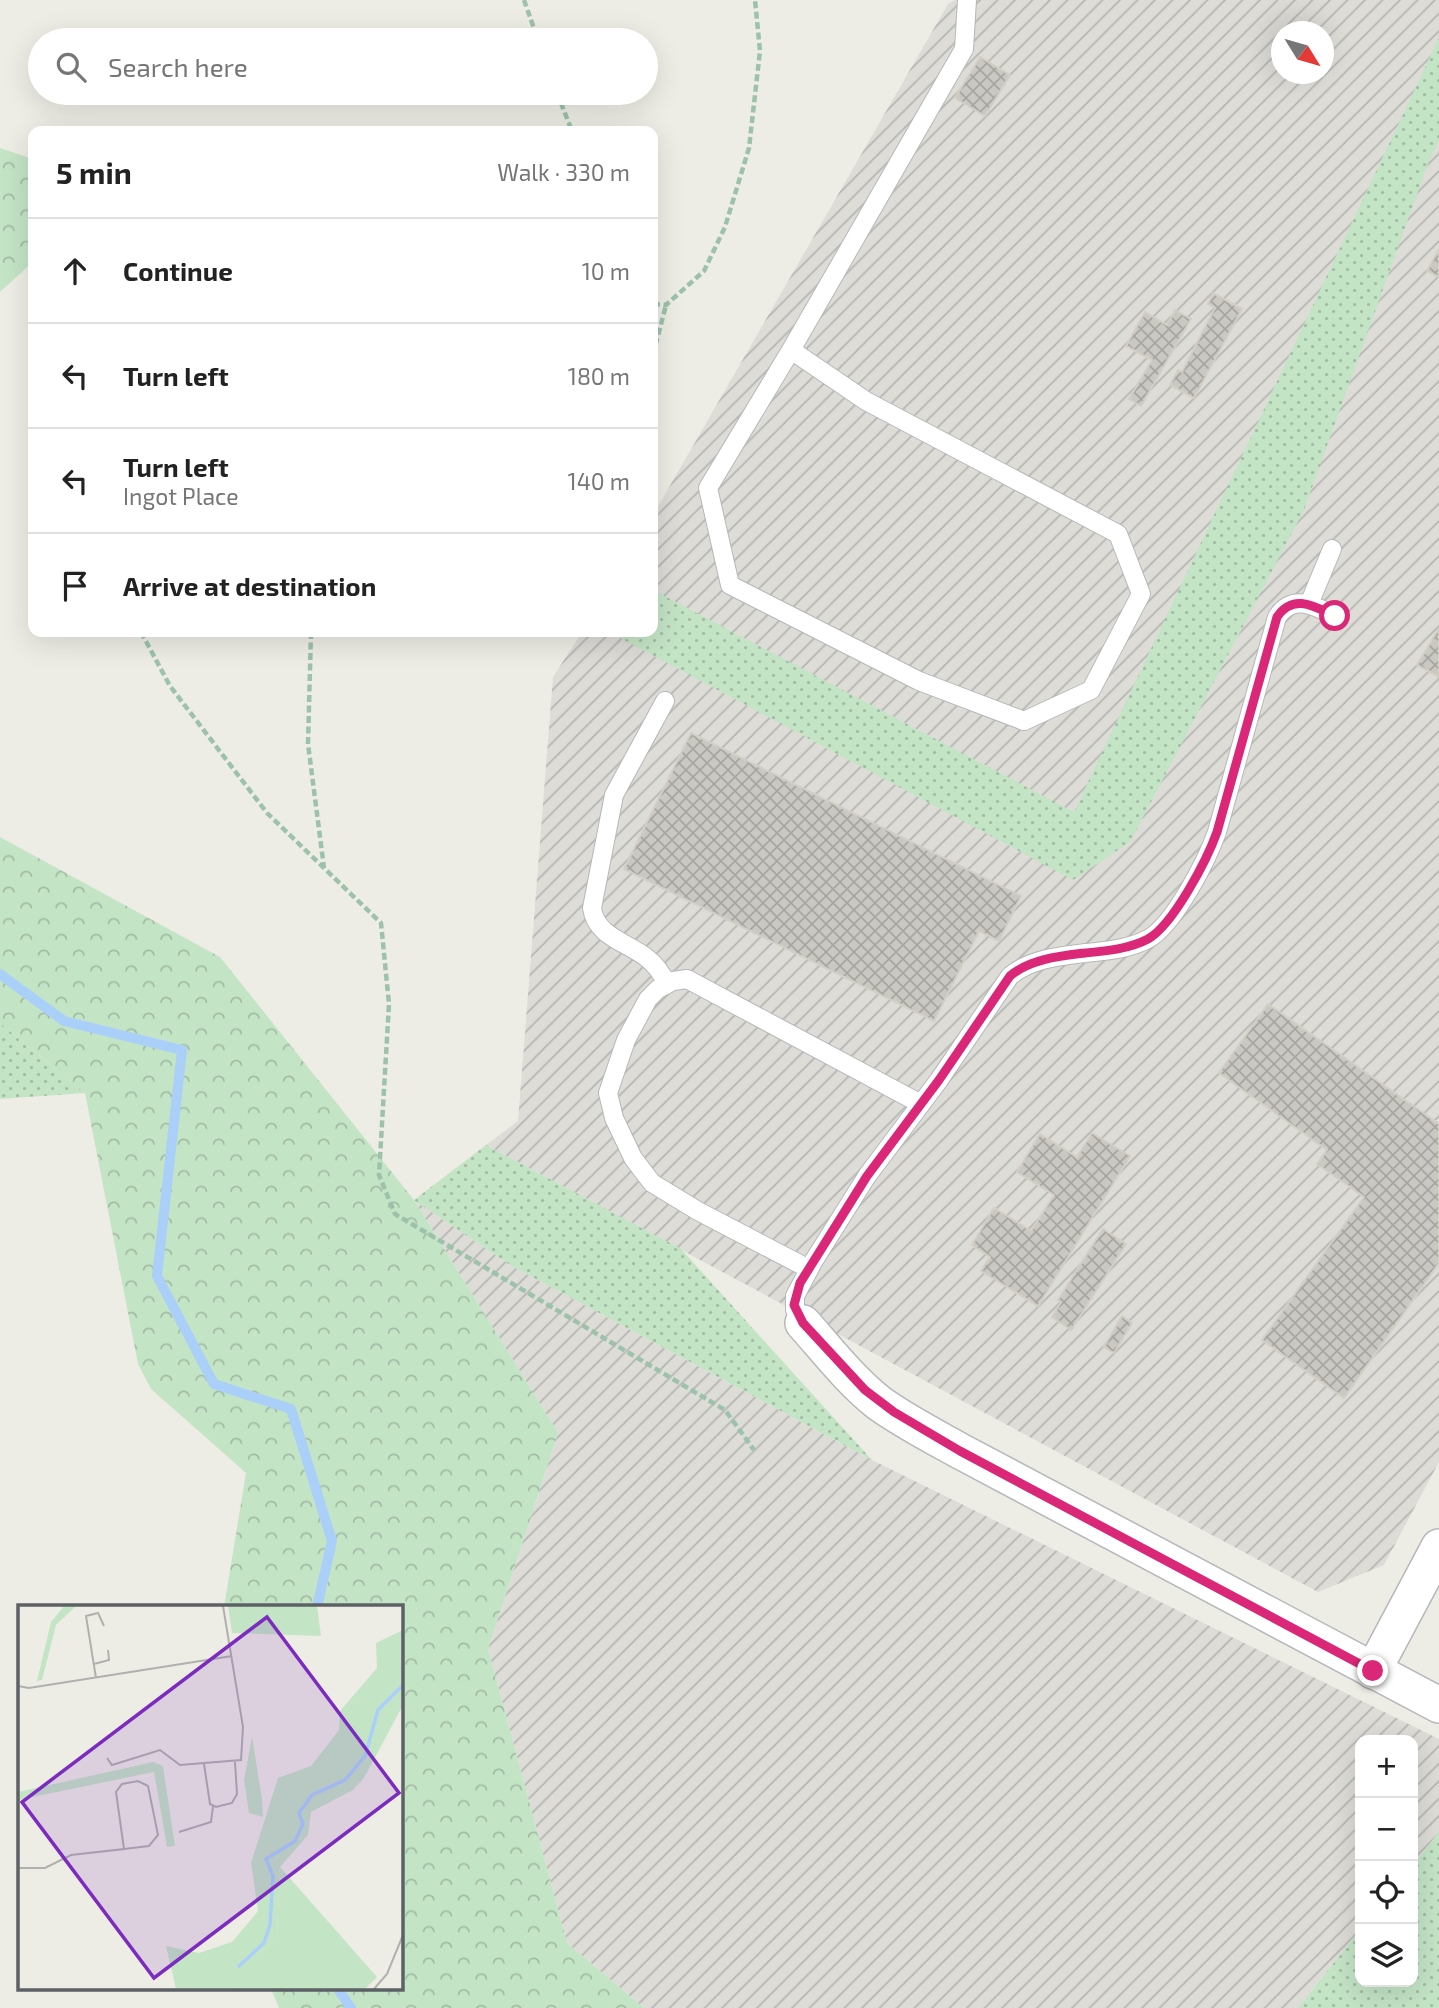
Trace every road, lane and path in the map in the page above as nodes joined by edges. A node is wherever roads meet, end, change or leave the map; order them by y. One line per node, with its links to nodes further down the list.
1 (524, 0): 4 (path)
2 (755, 0): 8 (path)
3 (967, 0): 10 (lane)
4 (534, 28)
5 (562, 105): 6 (path)
6 (570, 126)
7 (658, 304): 8 (path)
8 (666, 305): 9 (path)
9 (658, 336)
10 (791, 350): 10 (lane)
11 (1332, 550): 12 (lane)
12 (1309, 604): 13 (lane); 19 (lane)
13 (1335, 616)
14 (144, 637): 17 (path)
15 (311, 637): 17 (path)
16 (665, 701): 18 (lane)
17 (324, 868): 22 (path)
18 (667, 984): 19 (lane); 20 (lane)
19 (921, 1104): 20 (lane)
20 (809, 1269): 21 (lane)
21 (803, 1323): 24 (street)
22 (754, 1450)
23 (1439, 1547): 24 (street)
24 (1373, 1671): 25 (street)
25 (1439, 1705)

